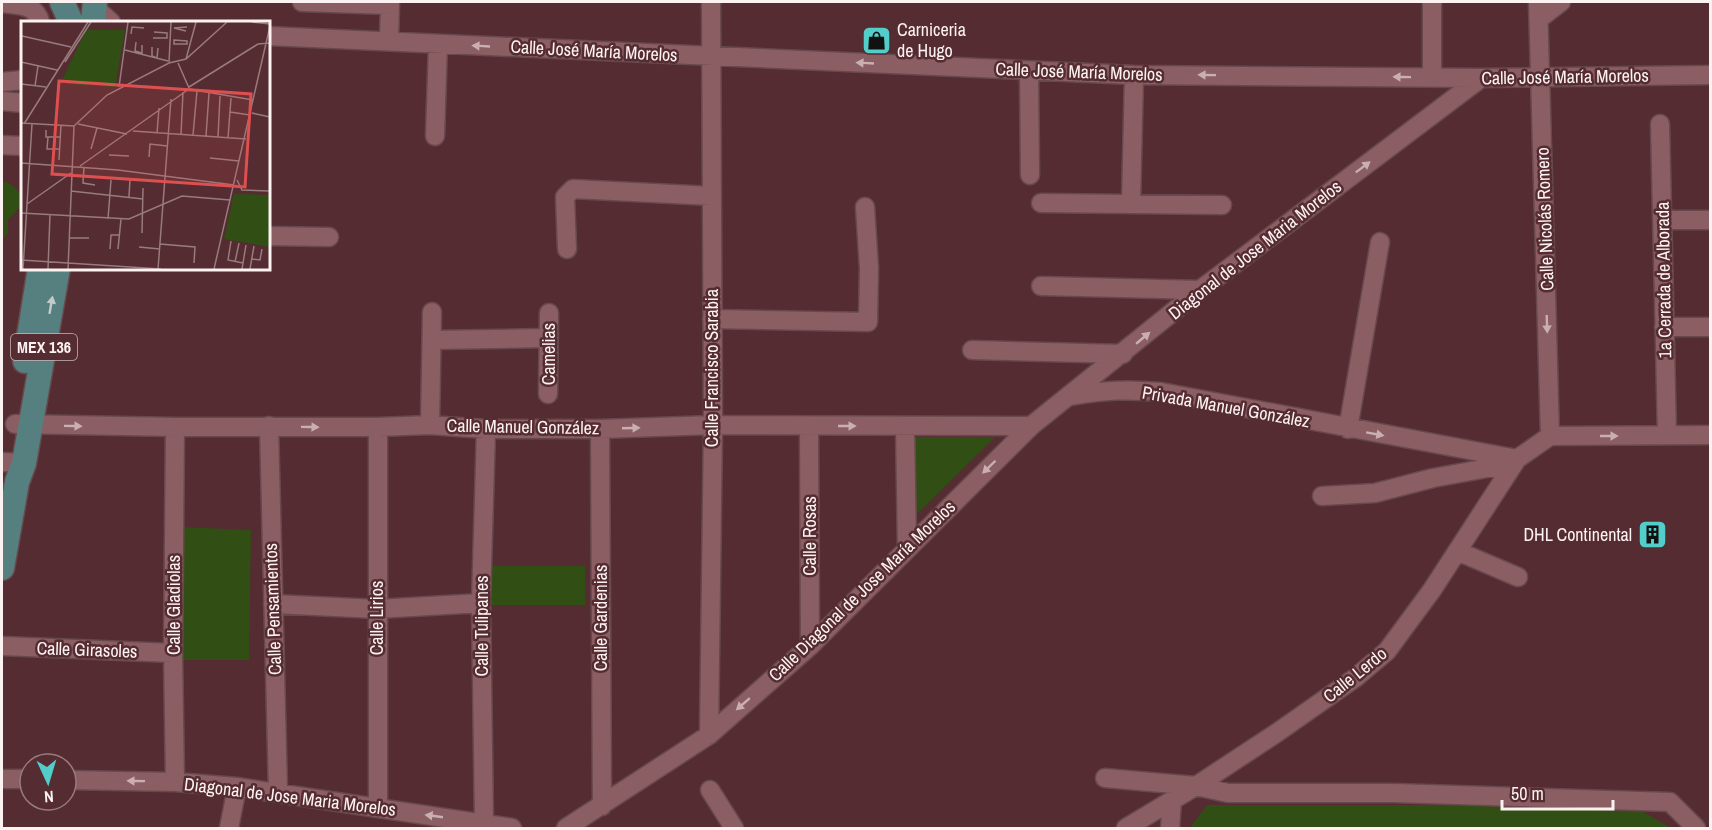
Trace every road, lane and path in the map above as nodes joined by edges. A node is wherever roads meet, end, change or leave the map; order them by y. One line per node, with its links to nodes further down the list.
1 (62, 2): 10 (main road)
2 (302, 2): 7 (street)
3 (711, 2): 15 (street, Calle Francisco Sarabia)
4 (1432, 2): 20 (street)
5 (1561, 2): 9 (street)
6 (2, 3): 8 (street); 11 (street)
7 (390, 3): 13 (street)
8 (2, 8)
9 (1538, 10): 19 (street, Calle Nicolás Romero)
10 (92, 15)
11 (40, 21)
12 (270, 36): 13 (street, Calle José María Morelos)
13 (389, 41): 14 (street, Calle José María Morelos)
14 (438, 44): 15 (street, Calle José María Morelos, one-way to 14); 27 (street)
15 (711, 56): 16 (street, Calle José María Morelos, one-way to 15); 31 (street, Calle Francisco Sarabia)
16 (1029, 71): 17 (street, Calle José María Morelos); 30 (street)
17 (1134, 75): 20 (street, Calle José María Morelos, one-way to 17); 33 (street)
18 (1710, 75): 19 (street, Calle José María Morelos)
19 (1541, 77): 21 (street, Calle José María Morelos); 71 (street, Calle Nicolás Romero, one-way to 71)
20 (1432, 78): 21 (street, Calle José María Morelos)
21 (1481, 78): 45 (street, Diagonal de Jose Maria Morelos, one-way to 21)
22 (21, 80): 23 (street)
23 (2, 82)
24 (2, 101): 25 (street)
25 (21, 103)
26 (1660, 124): 36 (street, 1a Cerrada de Alborada)
27 (435, 136)
28 (2, 145): 29 (street)
29 (21, 146)
30 (1030, 176)
31 (712, 196): 41 (street); 48 (street, Calle Francisco Sarabia)
32 (1041, 203): 33 (street)
33 (1131, 204): 34 (street)
34 (1222, 206)
35 (865, 207): 48 (street)
36 (1662, 220): 37 (street); 49 (street, 1a Cerrada de Alborada)
37 (1710, 220)
38 (270, 236): 39 (street)
39 (329, 237)
40 (1380, 243): 68 (street)
41 (567, 249)
42 (40, 270): 57 (main road, MEX 136)
43 (58, 270): 57 (main road, MEX 136, one-way to 43)
44 (1041, 286): 45 (street)
45 (1200, 290): 54 (street, Diagonal de Jose Maria Morelos, one-way to 45)
46 (432, 312): 52 (street)
47 (549, 313): 51 (street, Camelias)
48 (712, 319): 59 (street, Calle Francisco Sarabia)
49 (1664, 327): 50 (street); 69 (street, 1a Cerrada de Alborada)
50 (1710, 327)
51 (548, 338): 52 (street); 55 (street, Camelias)
52 (432, 340): 58 (street)
53 (972, 350): 54 (street)
54 (1123, 354): 56 (street, Diagonal de Jose Maria Morelos)
55 (548, 394)
56 (1070, 397): 63 (street, Diagonal de Jose Maria Morelos); 68 (street, Privada Manuel González)
57 (22, 424): 64 (street, Calle Manuel González, one-way to 64); 72 (main road, MEX 136)
58 (430, 425): 65 (street, Calle Manuel González); 66 (street, Calle Manuel González)
59 (713, 425): 61 (street, Calle Manuel González); 67 (street, Calle Manuel González, one-way to 59); 85 (street, Calle Francisco Sarabia)
60 (269, 426): 64 (street, Calle Manuel González); 65 (street, Calle Manuel González, one-way to 65); 80 (street, Calle Pensamientos)
61 (810, 426): 62 (street, Calle Manuel González, one-way to 62); 83 (street, Calle Rosas)
62 (905, 426): 63 (street, Calle Manuel González); 75 (street)
63 (1031, 426): 75 (street, Calle Diagonal de Jose María Morelos, one-way to 75)
64 (175, 427): 84 (street, Calle Gladiolas)
65 (378, 427): 81 (street, Calle Lirios)
66 (486, 429): 67 (street, Calle Manuel González); 79 (street, Calle Tulipanes)
67 (600, 429): 96 (street, Calle Gardenias)
68 (1348, 429): 73 (street, Privada Manuel González, one-way to 73)
69 (1667, 435): 70 (street); 71 (street, one-way to 69)
70 (1710, 435)
71 (1550, 436): 73 (street, Calle Lerdo)
72 (13, 467): 77 (main road, MEX 136)
73 (1512, 467): 74 (street); 76 (street, Calle Lerdo)
74 (1322, 496)
75 (907, 548): 83 (street, Calle Diagonal de Jose María Morelos)
76 (1457, 551): 78 (street); 91 (street, Calle Lerdo)
77 (2, 565)
78 (1518, 577)
79 (481, 603): 81 (street); 98 (street, Calle Tulipanes)
80 (273, 604): 81 (street); 94 (street, Calle Pensamientos)
81 (377, 609): 97 (street, Calle Lirios)
82 (2, 646): 84 (street, Calle Girasoles)
83 (810, 646): 85 (street, Calle Diagonal de Jose María Morelos, one-way to 85)
84 (173, 653): 90 (street, Calle Gladiolas)
85 (708, 735): 96 (street, Calle Diagonal de Jose María Morelos)
86 (1105, 778): 91 (street)
87 (2, 779): 88 (street)
88 (18, 780)
89 (78, 780): 90 (street, Diagonal de Jose Maria Morelos, one-way to 89)
90 (175, 782): 92 (street, Diagonal de Jose Maria Morelos)
91 (1196, 786): 95 (street, Calle Lerdo); 105 (street)
92 (237, 787): 94 (street, Diagonal de Jose Maria Morelos); 99 (street)
93 (710, 790): 102 (street)
94 (278, 792): 97 (street, Diagonal de Jose Maria Morelos)
95 (1172, 801): 103 (street, Calle Lerdo); 104 (street)
96 (602, 806): 101 (street, Calle Diagonal de Jose María Morelos)
97 (378, 808): 98 (street, Diagonal de Jose Maria Morelos, one-way to 97)
98 (484, 824): 100 (street, Diagonal de Jose Maria Morelos)
99 (229, 828)
100 (512, 828)
101 (566, 828)
102 (734, 828)
103 (1126, 828)
104 (1170, 828)
105 (1696, 828)

